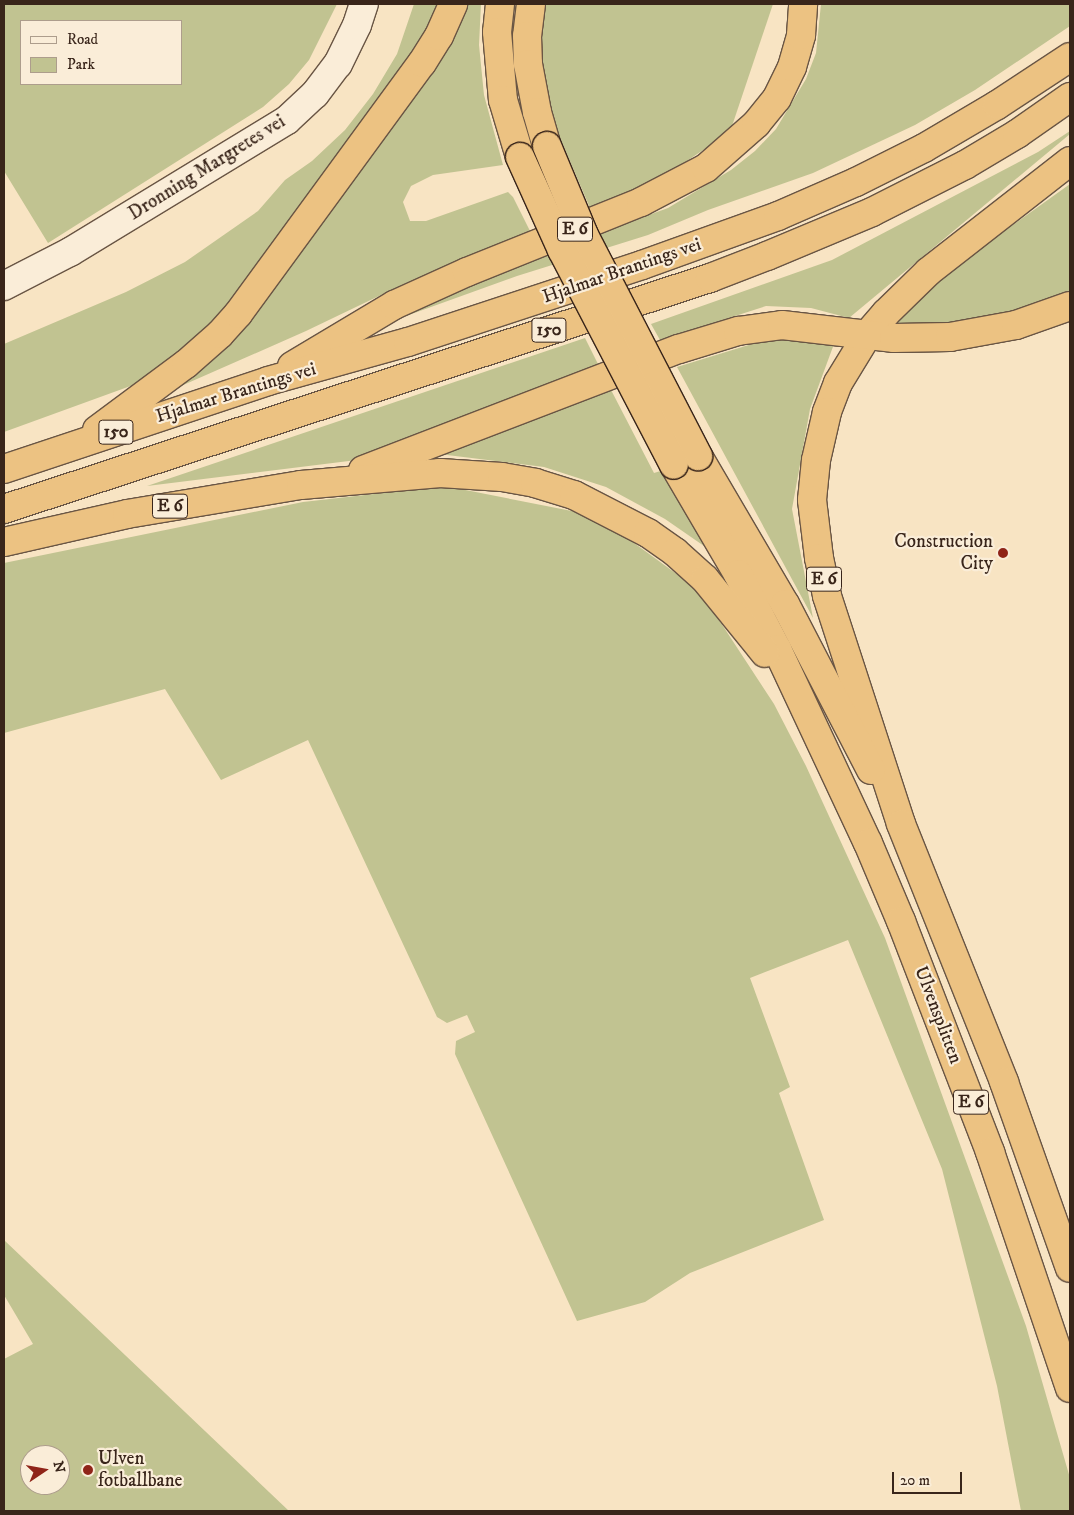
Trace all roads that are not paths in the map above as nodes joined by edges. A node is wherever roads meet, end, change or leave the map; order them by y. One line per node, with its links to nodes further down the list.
1 (364, 4): 9 (street, Dronning Margretes vei)
2 (452, 4): 13 (highway, 150)
3 (500, 4): 14 (highway, E 6, bridge)
4 (531, 4): 14 (highway, E 6, bridge)
5 (803, 4): 12 (highway, E 6)
6 (1070, 57): 12 (highway, Hjalmar Brantings vei / 150)
7 (1070, 97): 17 (highway, Hjalmar Brantings vei / 150)
8 (1070, 161): 11 (highway, E 6)
9 (4, 286)
10 (1070, 306): 11 (highway)
11 (868, 334): 16 (highway); 20 (highway, E 6)
12 (268, 381): 13 (highway, Hjalmar Brantings vei / 150)
13 (77, 445): 15 (highway, Hjalmar Brantings vei)
14 (686, 460): 19 (highway, E 6); 20 (highway, E 6)
15 (4, 469)
16 (339, 481): 18 (highway, E 6); 19 (highway, E 6)
17 (4, 509)
18 (4, 542)
19 (816, 734): 22 (highway, Ulvensplitten / E 6)
20 (901, 824): 21 (highway, Ulvensplitten / E 6)
21 (1070, 1268)
22 (1070, 1388)

